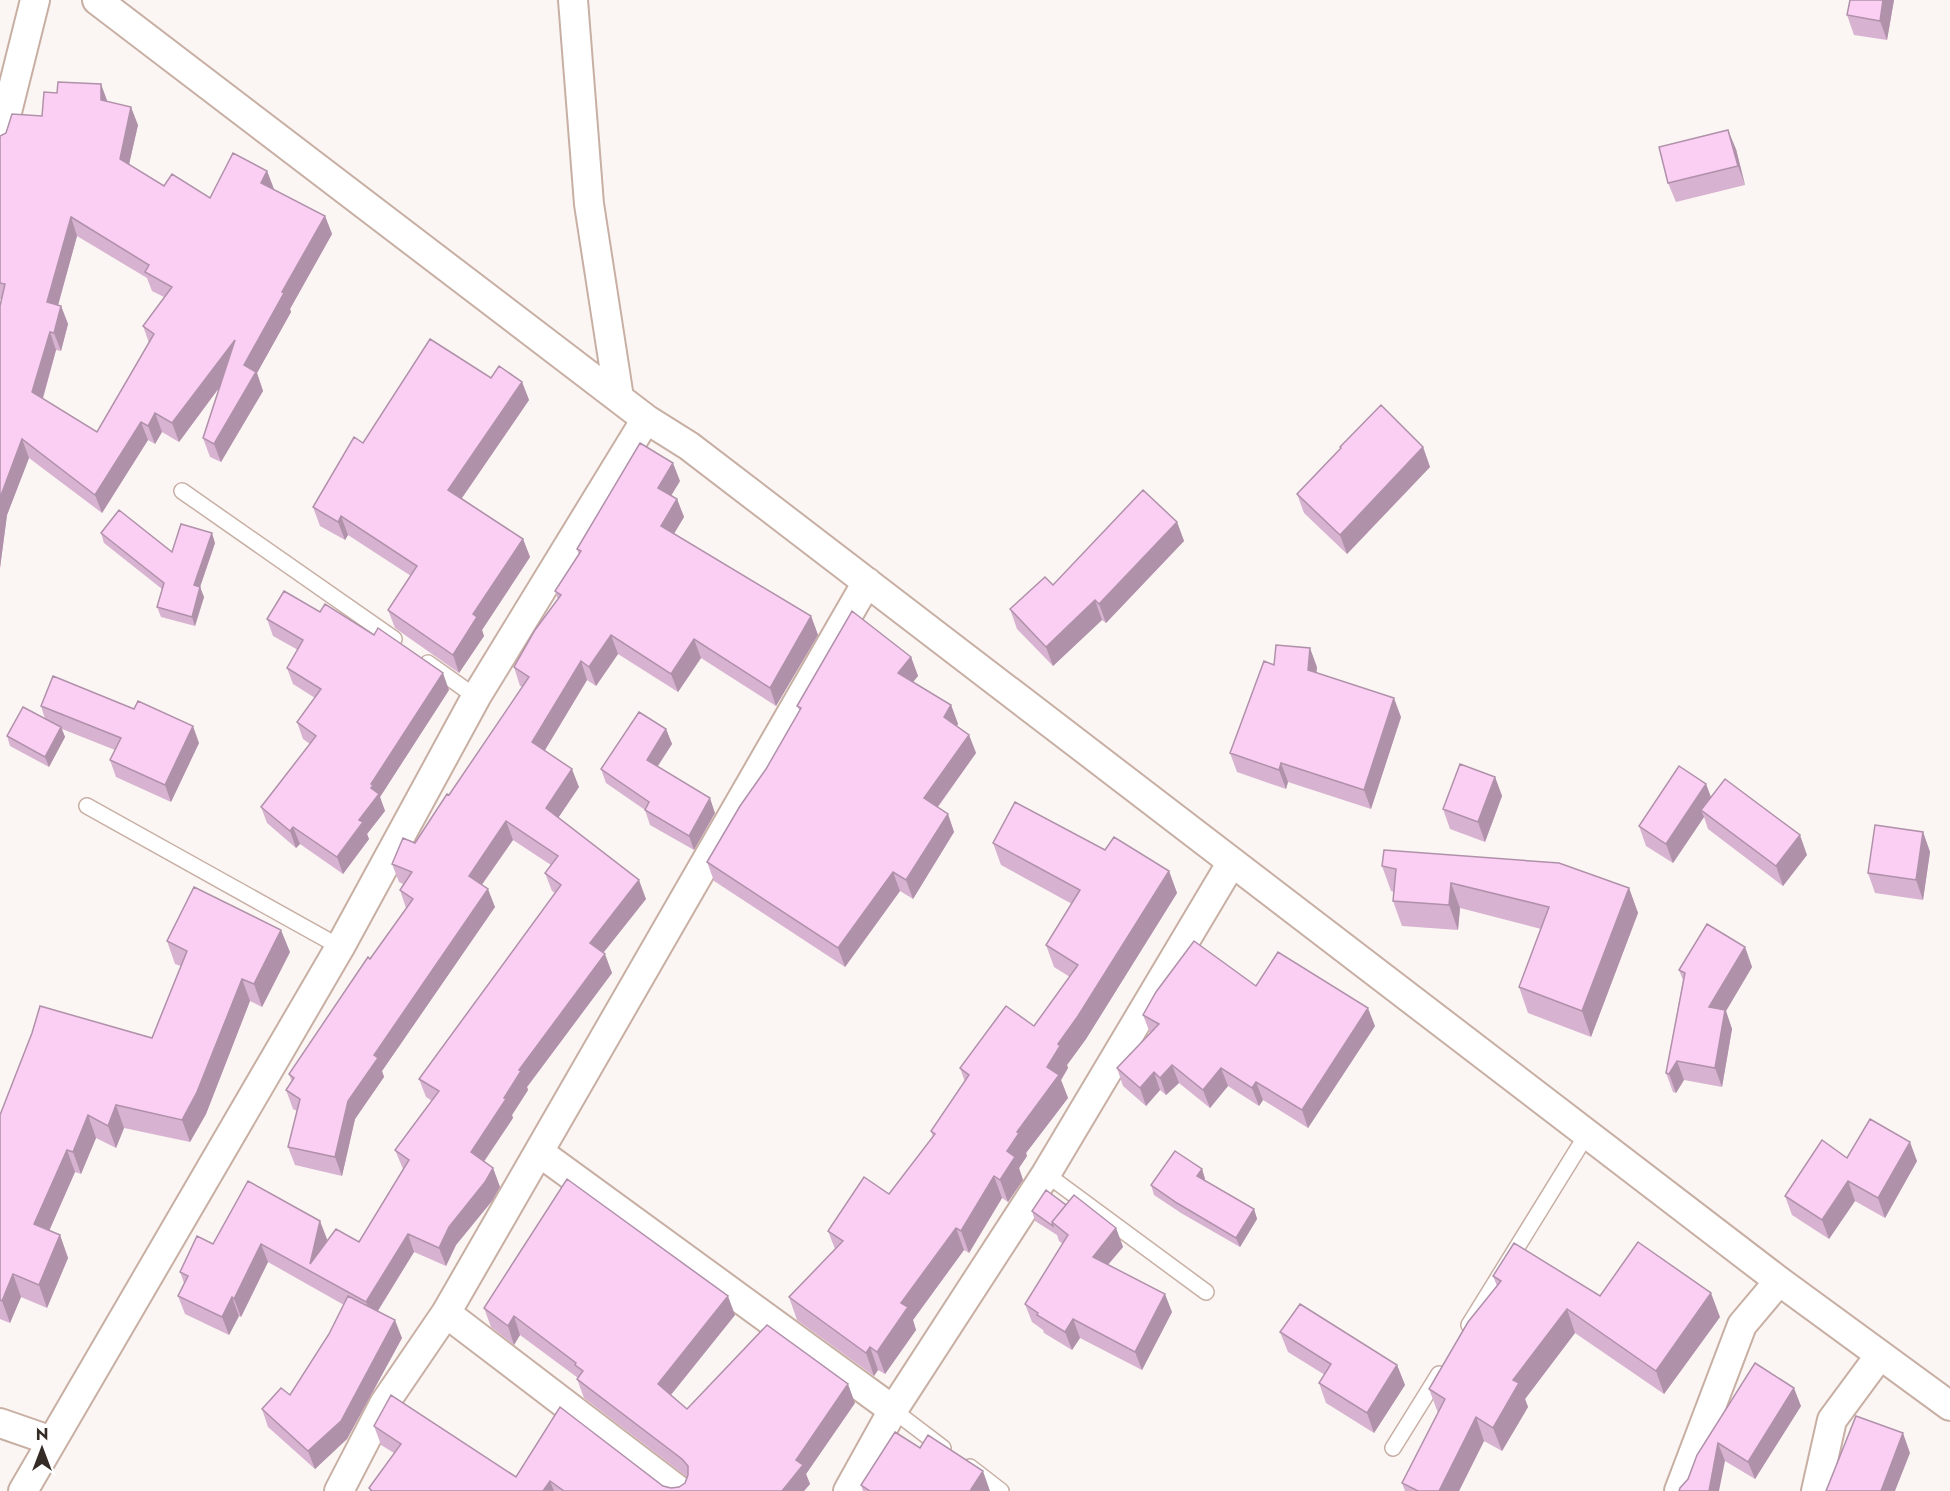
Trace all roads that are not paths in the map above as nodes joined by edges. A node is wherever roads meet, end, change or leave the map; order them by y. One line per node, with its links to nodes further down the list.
1 (35, 0): 4 (street)
2 (97, 0): 5 (street)
3 (573, 0): 5 (street)
4 (0, 140)
5 (619, 398): 6 (street)
6 (646, 419): 8 (street); 9 (street)
7 (182, 491): 9 (lane)
8 (867, 582): 11 (street); 14 (street)
9 (476, 697): 12 (street)
10 (87, 806): 12 (lane)
11 (1232, 862): 13 (street); 15 (street)
12 (340, 947): 25 (street)
13 (1587, 1134): 16 (street); 19 (lane)
14 (539, 1152): 18 (street); 23 (street)
15 (1046, 1174): 17 (lane); 23 (street)
16 (1779, 1281): 20 (street); 32 (street)
17 (1206, 1292)
18 (446, 1313): 28 (street); 29 (street)
19 (1462, 1336)
20 (1880, 1355): 22 (street); 33 (street)
21 (1449, 1357): 26 (lane)
22 (1950, 1406)
23 (893, 1410): 30 (street); 31 (lane)
24 (0, 1423): 25 (street)
25 (52, 1441): 27 (street)
26 (1393, 1448)
27 (23, 1491)
28 (339, 1491)
29 (679, 1491)
30 (848, 1491)
31 (1001, 1491)
32 (1679, 1491)
33 (1816, 1491)

